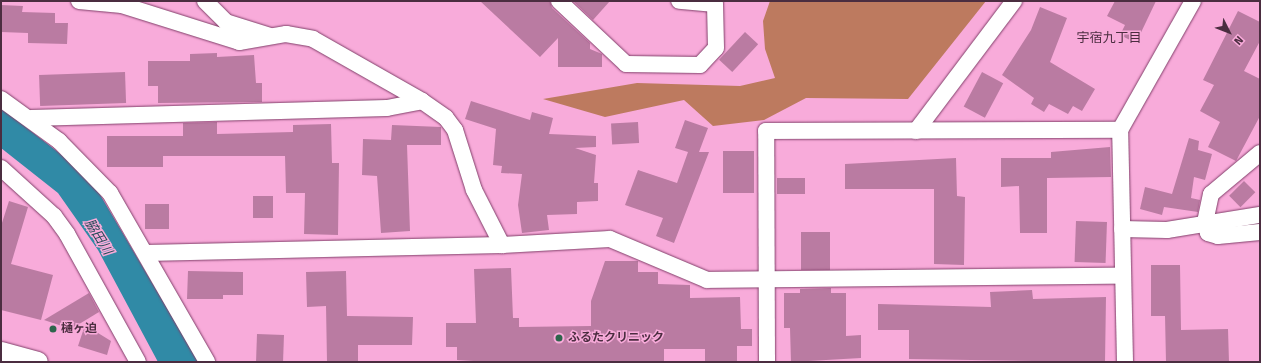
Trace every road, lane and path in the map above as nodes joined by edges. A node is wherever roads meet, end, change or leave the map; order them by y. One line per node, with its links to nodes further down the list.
1 (79, 1): 7 (street)
2 (205, 1): 7 (street)
3 (559, 1): 4 (street)
4 (679, 1)
5 (1014, 1): 12 (street)
6 (1193, 1): 11 (street)
7 (270, 36): 9 (street)
8 (1, 99): 10 (street)
9 (422, 101): 10 (street); 19 (street)
10 (31, 118): 20 (street)
11 (1120, 130): 12 (street); 17 (street)
12 (916, 131): 22 (street)
13 (1260, 153): 16 (street)
14 (1, 168): 25 (street)
15 (1260, 215): 16 (street)
16 (1205, 223): 17 (street); 18 (street)
17 (1122, 229): 21 (street)
18 (1260, 232)
19 (502, 245): 20 (street); 22 (street)
20 (146, 252): 26 (street)
21 (1123, 276): 22 (street); 28 (street)
22 (767, 281): 27 (street)
23 (1, 352): 24 (street)
24 (38, 362)
25 (138, 362)
26 (207, 362)
27 (767, 362)
28 (1125, 362)

